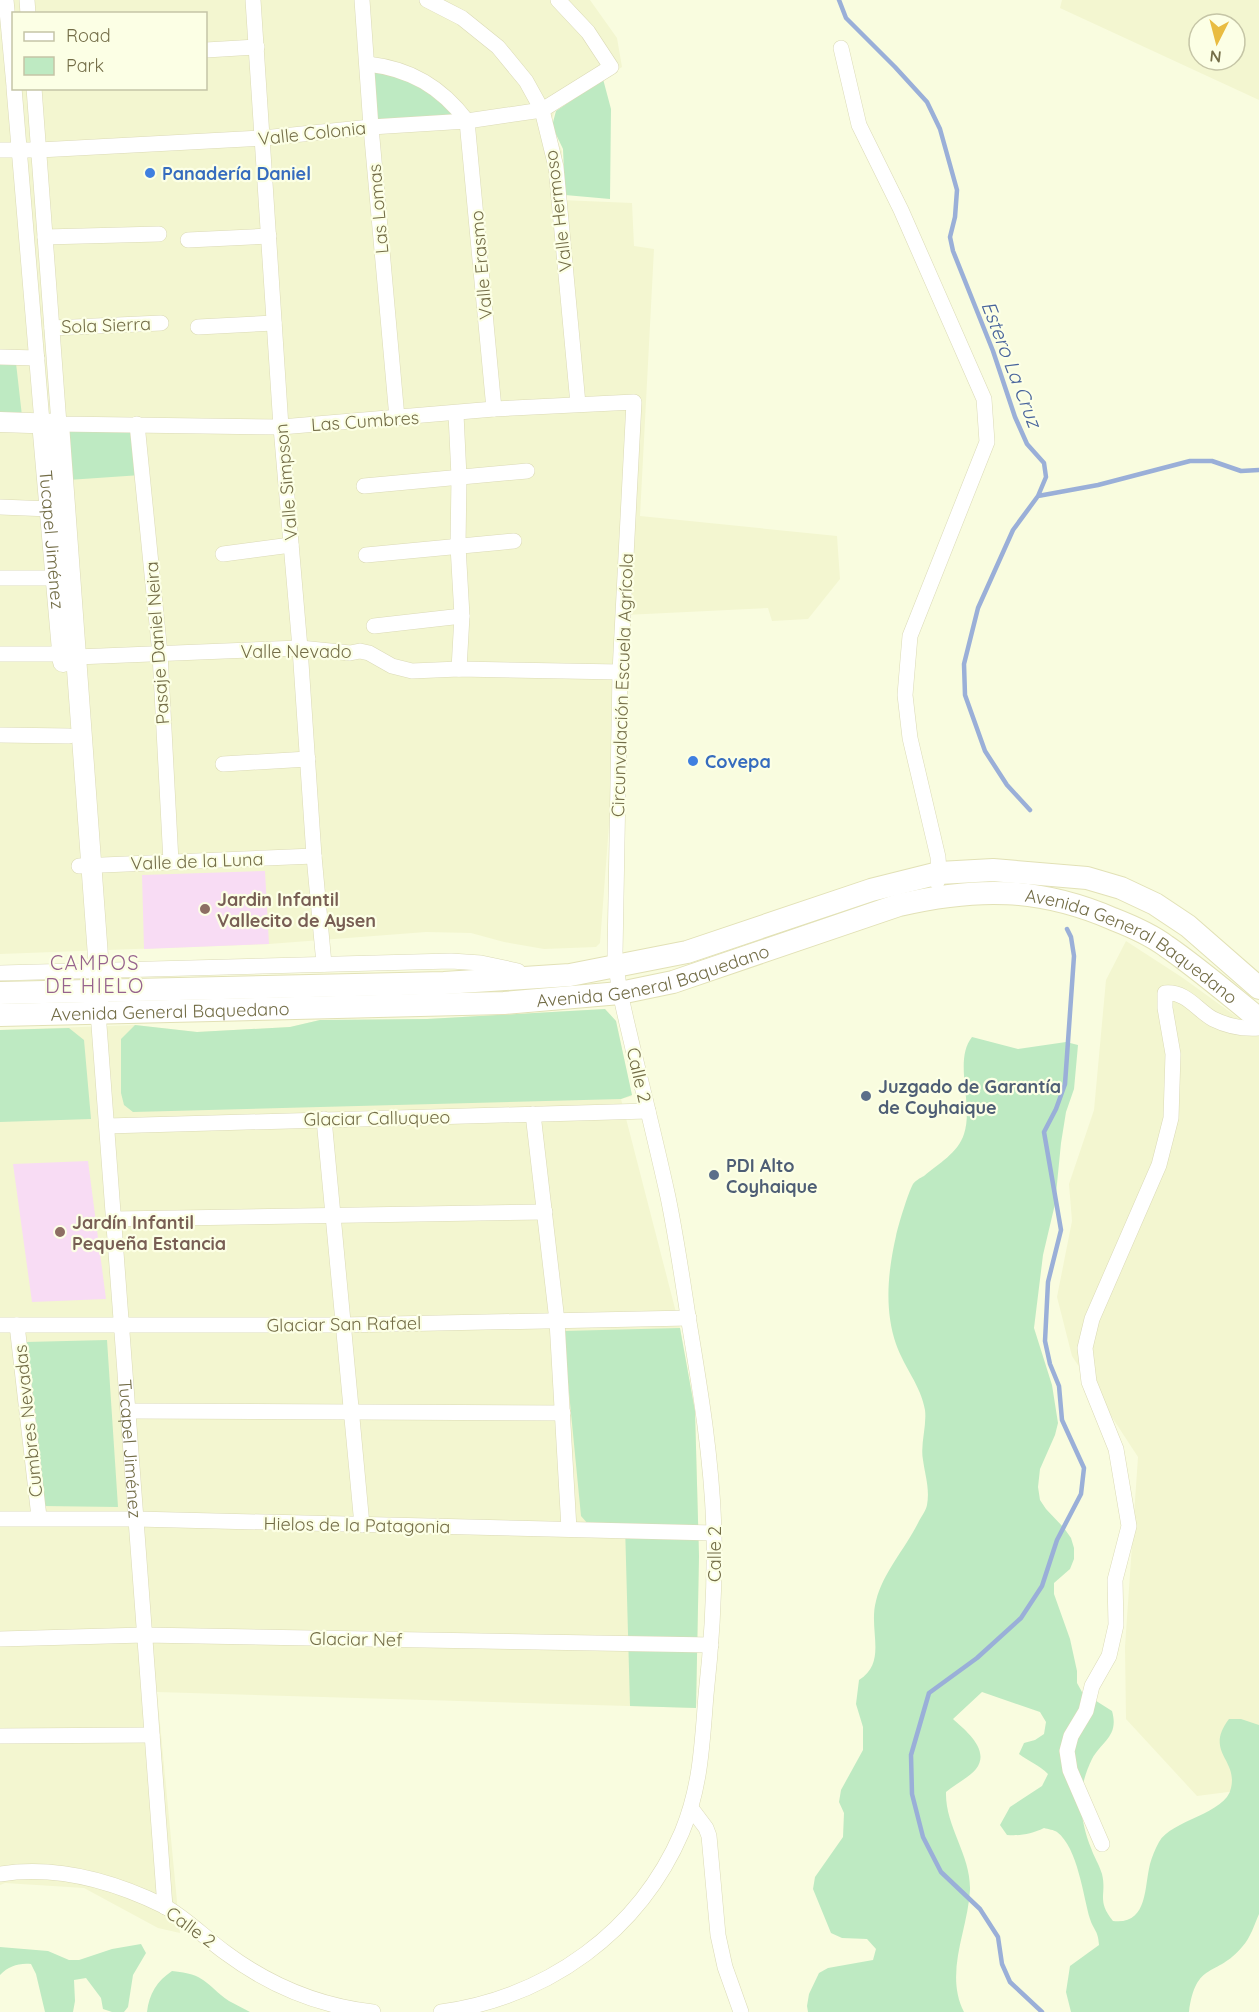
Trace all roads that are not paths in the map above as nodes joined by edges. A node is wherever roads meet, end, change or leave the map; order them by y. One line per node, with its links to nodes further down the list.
1 (6, 0): 9 (street, Tucapel Jiménez)
2 (253, 0): 6 (street, Valle Simpson)
3 (363, 0): 10 (street, Las Lomas)
4 (427, 0): 14 (street, Valle Hermoso)
5 (558, 0): 14 (street, Valle Colonia)
6 (257, 47): 8 (street); 17 (street, Valle Simpson)
7 (841, 48): 67 (street)
8 (207, 50)
9 (6, 60): 11 (street, Tucapel Jiménez)
10 (368, 64): 15 (street); 16 (street, Las Lomas)
11 (12, 80)
12 (14, 90): 19 (street, Tucapel Jiménez)
13 (34, 90): 20 (street, Tucapel Jiménez)
14 (542, 110): 15 (street, Valle Colonia); 32 (street, Valle Hermoso)
15 (467, 122): 16 (street, Valle Colonia); 33 (street, Valle Erasmo)
16 (371, 127): 17 (street, Valle Colonia); 35 (street, Las Lomas)
17 (263, 138): 20 (street, Valle Colonia); 22 (street, Valle Simpson)
18 (0, 150): 19 (street, Valle Colonia)
19 (19, 150): 20 (street, Valle Colonia); 30 (street, Tucapel Jiménez)
20 (39, 150): 23 (street, Tucapel Jiménez)
21 (159, 234): 23 (street)
22 (269, 236): 24 (street); 26 (street, Valle Simpson)
23 (45, 237): 28 (street, Tucapel Jiménez)
24 (188, 240)
25 (161, 323): 28 (street, Sola Sierra)
26 (274, 323): 27 (street); 39 (street, Valle Simpson)
27 (198, 327)
28 (52, 328): 37 (street, Tucapel Jiménez)
29 (0, 357): 30 (street)
30 (37, 358): 37 (street, Tucapel Jiménez)
31 (634, 402): 32 (street, Las Cumbres); 59 (street, Circunvalación Escuela Agrícola)
32 (578, 404): 33 (street, Las Cumbres)
33 (494, 409): 34 (street, Las Cumbres)
34 (456, 414): 35 (street, Las Cumbres); 41 (street)
35 (397, 418): 39 (street, Las Cumbres)
36 (0, 422): 37 (street)
37 (51, 423): 38 (street, Las Cumbres); 44 (street, Tucapel Jiménez); 57 (street, Tucapel Jiménez)
38 (137, 424): 39 (street, Las Cumbres); 56 (street, Pasaje Daniel Neira)
39 (281, 427): 46 (street, Valle Simpson)
40 (527, 471): 41 (street)
41 (459, 477): 42 (street); 47 (street)
42 (364, 486)
43 (0, 507): 44 (street)
44 (50, 509): 51 (street, Tucapel Jiménez)
45 (514, 541): 47 (street)
46 (291, 545): 48 (street); 54 (street, Valle Simpson)
47 (458, 546): 49 (street); 52 (street)
48 (223, 554)
49 (366, 555)
50 (0, 578): 51 (street)
51 (56, 578): 57 (street, Tucapel Jiménez)
52 (462, 616): 53 (street); 58 (street)
53 (374, 626)
54 (300, 648): 56 (street, Valle Nevado); 58 (street, Valle Nevado); 62 (street, Valle Simpson)
55 (0, 654): 57 (street, Valle Nevado)
56 (160, 654): 57 (street, Valle Nevado); 65 (street, Pasaje Daniel Neira)
57 (69, 656): 61 (street, Tucapel Jiménez); 66 (street, Tucapel Jiménez)
58 (459, 669): 59 (street, Valle Nevado)
59 (620, 672): 70 (street, Circunvalación Escuela Agrícola)
60 (0, 735): 61 (street)
61 (69, 736): 66 (street, Tucapel Jiménez)
62 (308, 759): 63 (street); 64 (street, Valle Simpson)
63 (223, 764)
64 (314, 856): 65 (street, Valle de la Luna); 69 (street, Valle Simpson)
65 (171, 862): 66 (street, Valle de la Luna)
66 (85, 865): 73 (street, Tucapel Jiménez)
67 (939, 873): 68 (street); 70 (main road, Avenida General Baquedano); 74 (main road, Avenida General Baquedano)
68 (933, 897): 76 (main road, Avenida General Baquedano); 78 (main road, Avenida General Baquedano)
69 (324, 964): 72 (street, Avenida General Baquedano); 73 (street, Avenida General Baquedano)
70 (616, 968): 72 (main road, Avenida General Baquedano); 76 (street, Calle 2)
71 (0, 974): 73 (street, Avenida General Baquedano)
72 (570, 975): 73 (main road, Avenida General Baquedano)
73 (96, 986): 75 (main road, Avenida General Baquedano); 76 (main road, Avenida General Baquedano); 77 (main road, Avenida General Baquedano); 83 (street, Tucapel Jiménez)
74 (1259, 988)
75 (0, 993)
76 (620, 993): 80 (street, Calle 2)
77 (0, 1015)
78 (1259, 1019)
79 (1259, 1028): 108 (street)
80 (648, 1111): 81 (street, Glaciar Calluqueo); 87 (street, Calle 2)
81 (533, 1114): 82 (street, Glaciar Calluqueo); 84 (street)
82 (324, 1119): 83 (street, Glaciar Calluqueo); 85 (street)
83 (107, 1126): 86 (street, Tucapel Jiménez)
84 (545, 1212): 85 (street); 88 (street)
85 (332, 1216): 86 (street); 91 (street)
86 (114, 1219): 92 (street, Tucapel Jiménez)
87 (688, 1318): 88 (street, Glaciar San Rafael); 101 (street, Calle 2)
88 (557, 1321): 91 (street, Glaciar San Rafael); 95 (street)
89 (0, 1325): 90 (street, Glaciar San Rafael)
90 (17, 1325): 92 (street, Glaciar San Rafael); 96 (street, Cumbres Nevadas)
91 (343, 1325): 92 (street, Glaciar San Rafael); 94 (street)
92 (121, 1326): 93 (street, Tucapel Jiménez)
93 (128, 1411): 94 (street); 98 (street, Tucapel Jiménez)
94 (351, 1413): 95 (street); 99 (street)
95 (563, 1413): 100 (street)
96 (39, 1517): 97 (street, Hielos de la Patagonia); 98 (street, Hielos de la Patagonia)
97 (0, 1519)
98 (136, 1519): 99 (street, Hielos de la Patagonia); 102 (street, Tucapel Jiménez)
99 (362, 1525): 100 (street, Hielos de la Patagonia)
100 (569, 1529): 101 (street, Hielos de la Patagonia)
101 (714, 1533): 104 (street, Calle 2)
102 (144, 1635): 103 (street, Glaciar Nef); 104 (street, Glaciar Nef); 105 (street, Tucapel Jiménez)
103 (0, 1639)
104 (711, 1646): 107 (street, Calle 2)
105 (152, 1734): 106 (street); 110 (street, Tucapel Jiménez)
106 (0, 1736)
107 (691, 1808): 112 (street, Calle 2); 113 (street)
108 (1102, 1844)
109 (0, 1874): 110 (street, Calle 2)
110 (165, 1907): 111 (street, Calle 2)
111 (373, 2012)
112 (441, 2012)
113 (741, 2012)

